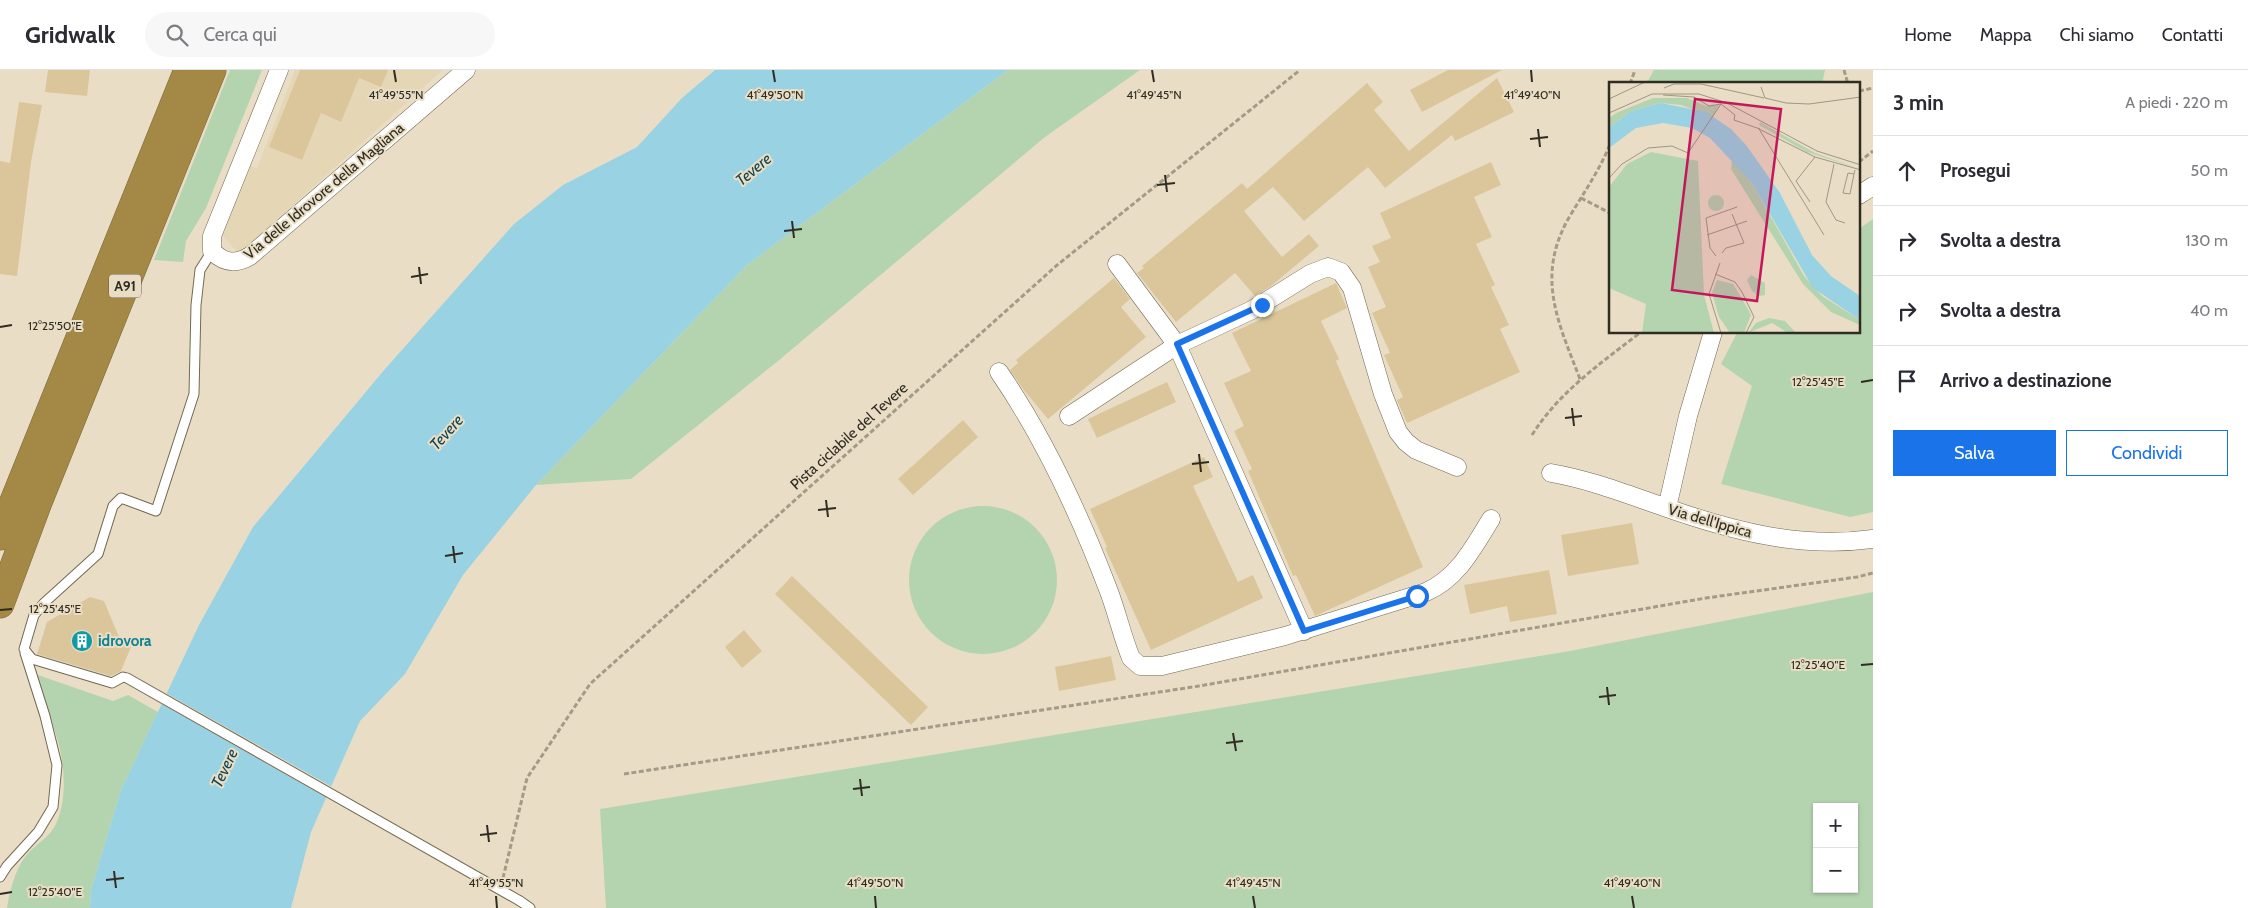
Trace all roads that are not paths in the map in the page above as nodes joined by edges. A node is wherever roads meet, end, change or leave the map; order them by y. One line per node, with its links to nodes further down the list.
1 (188, 70): 17 (highway, A91)
2 (212, 70): 19 (highway, A91)
3 (278, 70): 7 (street)
4 (466, 70): 7 (street, Via delle Idrovore della Magliana)
5 (1873, 186): 6 (street)
6 (1860, 194)
7 (212, 252): 21 (lane)
8 (1117, 264): 10 (street)
9 (1712, 334): 15 (street)
10 (1177, 344): 12 (street); 13 (street); 20 (street)
11 (999, 372): 20 (street)
12 (1069, 416)
13 (1457, 467)
14 (1551, 473): 15 (street, Via dell'Ippica)
15 (1667, 508): 18 (street, Via dell'Ippica)
16 (1491, 519): 20 (street)
17 (0, 536)
18 (1873, 539)
19 (0, 604)
20 (1304, 631)
21 (24, 650): 22 (lane); 23 (lane, bridge)
22 (0, 877)
23 (530, 908)

